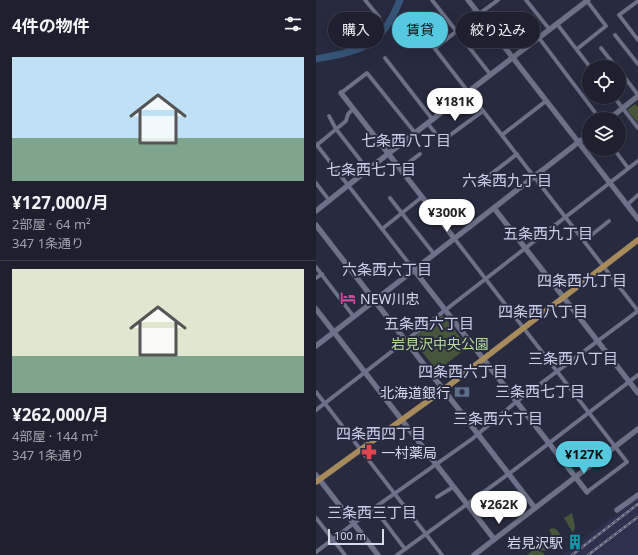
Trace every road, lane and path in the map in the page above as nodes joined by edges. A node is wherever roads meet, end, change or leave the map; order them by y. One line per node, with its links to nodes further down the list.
1 (366, 0): 8 (street)
2 (432, 0): 13 (street)
3 (468, 0): 9 (street)
4 (498, 0): 10 (street)
5 (526, 0): 12 (street)
6 (588, 0): 11 (street); 24 (street)
7 (637, 1): 17 (street)
8 (375, 12)
9 (477, 12)
10 (482, 12)
11 (557, 24): 12 (street); 24 (street)
12 (550, 30): 16 (street)
13 (456, 32): 15 (street)
14 (615, 34): 29 (street)
15 (448, 38)
16 (540, 38)
17 (638, 40)
18 (540, 44): 40 (street)
19 (435, 48): 33 (street)
20 (469, 48): 30 (street)
21 (505, 48): 25 (street)
22 (525, 48): 25 (street)
23 (602, 48): 28 (street)
24 (576, 49): 27 (street)
25 (512, 57): 30 (street); 35 (street)
26 (385, 58): 43 (street)
27 (585, 60)
28 (611, 60)
29 (638, 64)
30 (490, 74): 33 (street)
31 (626, 80): 34 (street)
32 (341, 93): 38 (street); 47 (street)
33 (469, 93): 39 (street); 43 (street)
34 (638, 96): 37 (street)
35 (546, 101): 48 (street); 50 (street)
36 (620, 104): 37 (street)
37 (623, 108): 41 (street); 45 (street)
38 (353, 109): 46 (street); 52 (street)
39 (483, 110): 44 (street); 48 (street)
40 (594, 112)
41 (618, 112)
42 (329, 116): 46 (street)
43 (433, 120): 44 (street)
44 (428, 124): 47 (street)
45 (638, 128)
46 (336, 129): 51 (street); 59 (street)
47 (416, 134): 52 (street)
48 (502, 135): 54 (street)
49 (582, 140): 50 (street)
50 (578, 143): 60 (street); 63 (street)
51 (317, 146): 64 (street)
52 (389, 154): 58 (street); 59 (street)
53 (420, 154): 58 (street)
54 (517, 154): 60 (street); 61 (street)
55 (619, 156): 57 (street)
56 (638, 161): 57 (street)
57 (628, 168): 63 (street)
58 (400, 169): 66 (street)
59 (368, 170): 64 (street)
60 (534, 177): 70 (street); 73 (street)
61 (486, 178)
62 (316, 183): 68 (street)
63 (610, 183): 69 (street); 73 (street)
64 (348, 186): 68 (street); 77 (street)
65 (638, 195): 69 (street)
66 (422, 197): 72 (street); 78 (street)
67 (390, 198): 72 (street)
68 (329, 200): 71 (street)
69 (627, 205): 74 (street)
70 (494, 208): 78 (street); 81 (street)
71 (316, 211)
72 (402, 213): 77 (street); 82 (street)
73 (566, 217): 79 (street); 81 (street)
74 (638, 219)
75 (609, 221): 79 (street)
76 (316, 225): 90 (street)
77 (382, 229): 85 (street)
78 (454, 238): 82 (street); 88 (street)
79 (584, 240): 83 (street)
80 (638, 240): 83 (main road)
81 (526, 248): 88 (street); 89 (street)
82 (434, 254): 85 (street)
83 (604, 266): 89 (main road); 93 (street)
84 (316, 267): 86 (street)
85 (414, 270): 90 (street); 92 (street)
86 (322, 274): 87 (street); 94 (street)
87 (316, 278)
88 (486, 279): 92 (street); 95 (street)
89 (563, 297): 95 (main road); 98 (street)
90 (375, 300): 94 (street); 97 (street)
91 (316, 309): 96 (street)
92 (445, 310): 97 (street); 100 (street)
93 (638, 311): 98 (street)
94 (354, 317): 96 (street)
95 (523, 328): 100 (main road); 102 (street)
96 (334, 332): 99 (street); 101 (street)
97 (406, 340): 101 (street); 105 (street)
98 (598, 341): 102 (street); 104 (street)
99 (316, 346)
100 (483, 359): 105 (main road); 108 (street)
101 (365, 372): 109 (street); 112 (street)
102 (557, 372): 108 (street); 111 (street)
103 (638, 375): 104 (street)
104 (629, 382): 107 (street); 111 (street)
105 (443, 390): 112 (main road); 114 (street)
106 (316, 392): 109 (street)
107 (638, 393)
108 (516, 402): 114 (street); 115 (street)
109 (325, 404): 110 (street); 117 (street)
110 (316, 410)
111 (589, 413): 115 (street); 116 (street)
112 (402, 420): 117 (main road); 118 (street)
113 (638, 429): 116 (street)
114 (477, 433): 118 (street); 119 (street)
115 (548, 443): 119 (street); 120 (street)
116 (616, 446): 120 (street); 123 (street)
117 (360, 450): 121 (main road); 124 (street)
118 (436, 464): 122 (street); 124 (street)
119 (509, 474): 127 (street); 129 (street)
120 (575, 477): 123 (street); 129 (street)
121 (317, 479): 132 (street)
122 (453, 486): 126 (street); 127 (street)
123 (587, 492)
124 (394, 493): 128 (street); 133 (street)
125 (638, 494): 130 (street)
126 (437, 497)
127 (467, 504): 133 (street); 135 (street)
128 (374, 508): 132 (street); 136 (street)
129 (535, 508): 135 (street)
130 (617, 510)
131 (316, 518): 134 (street)
132 (353, 523): 134 (street); 139 (street)
133 (426, 534): 136 (street); 141 (street)
134 (332, 540): 137 (street); 138 (street)
135 (494, 540): 142 (street)
136 (405, 549): 140 (street)
137 (316, 552)
138 (344, 555)
139 (378, 555)
140 (397, 555)
141 (442, 555)
142 (474, 555)

